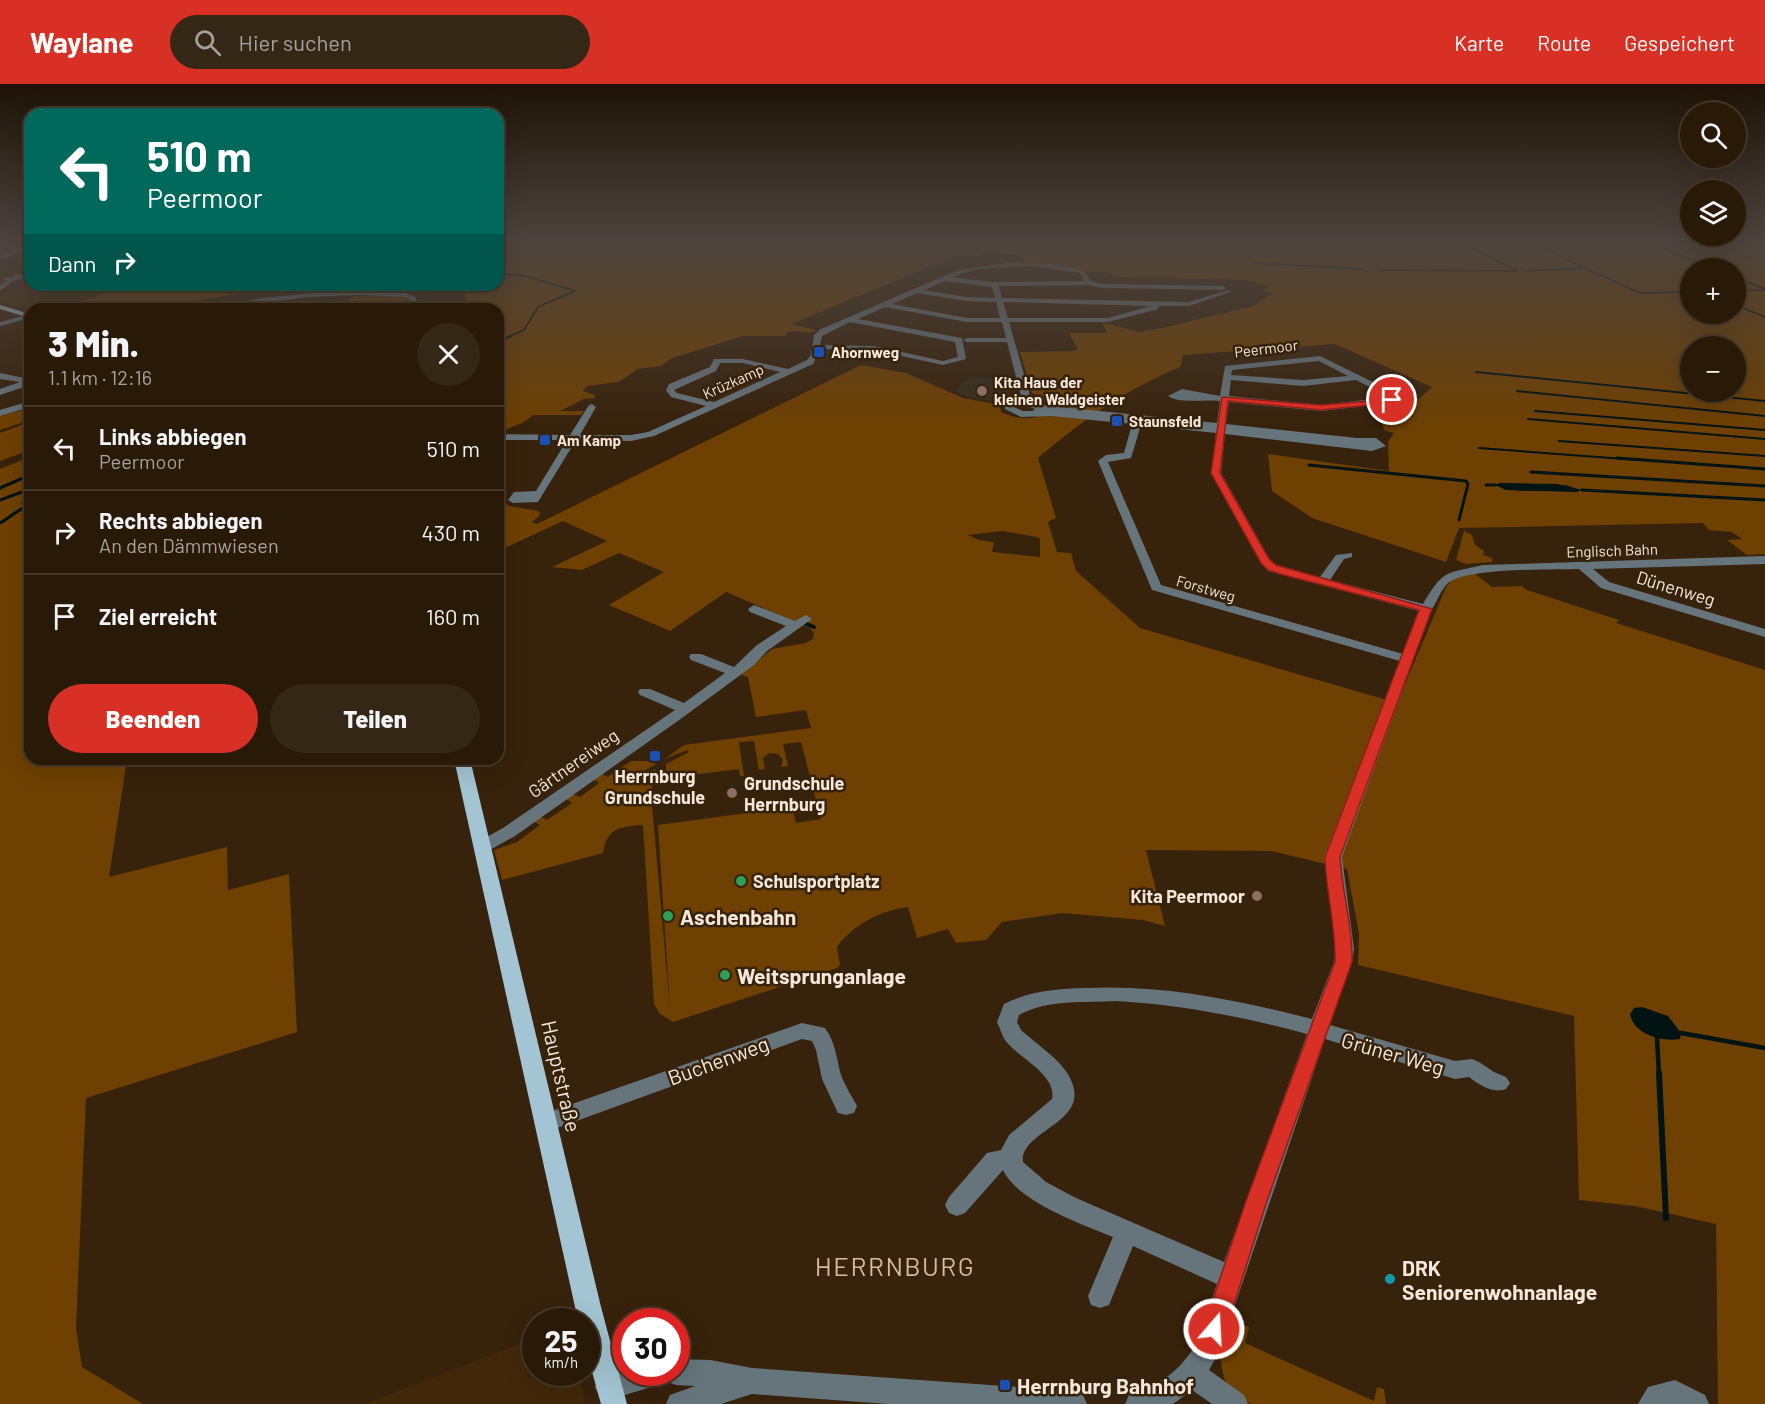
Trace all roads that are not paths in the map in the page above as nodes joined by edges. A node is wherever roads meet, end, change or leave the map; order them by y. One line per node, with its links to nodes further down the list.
1 (888, 303): 5 (street, Krüzkamp)
2 (996, 303): 11 (street)
3 (1100, 303): 6 (street)
4 (1194, 303): 6 (street)
5 (885, 304): 10 (street, Krüzkamp); 11 (street)
6 (1157, 304): 11 (street)
7 (0, 307): 8 (main road)
8 (24, 314)
9 (24, 318): 12 (street)
10 (850, 320): 13 (street); 15 (street, Krüzkamp)
11 (1000, 320): 14 (street)
12 (0, 324)
13 (962, 340): 14 (street); 15 (street)
14 (1006, 340): 28 (street); 28 (street)
15 (816, 346): 16 (street, Krüzkamp)
16 (790, 372): 25 (street, Krüzkamp); 25 (street)
17 (0, 376): 20 (street)
18 (1227, 376): 19 (street); 19 (street, Peermoor); 24 (street, Peermoor)
19 (1359, 377): 24 (street)
20 (24, 381)
21 (24, 384): 22 (street)
22 (0, 392)
23 (1197, 396): 24 (street)
24 (1225, 399): 31 (street, Peermoor)
25 (716, 405): 33 (street, Krüzkamp)
26 (24, 407): 29 (street)
27 (592, 407): 33 (street)
28 (1036, 408): 30 (street)
29 (0, 413)
30 (1138, 420): 31 (street); 44 (street, Forstweg)
31 (1221, 429): 34 (street); 39 (street, Peermoor)
32 (504, 437): 33 (street, Krüzkamp)
33 (572, 438): 35 (street)
34 (1358, 443)
35 (539, 494)
36 (1348, 555): 39 (street)
37 (1765, 560): 38 (street, Englisch Bahn)
38 (1582, 566): 41 (street, Englisch Bahn); 42 (street, Dünenweg)
39 (1323, 582): 41 (street, Peermoor)
40 (754, 609): 45 (street, Gärtnereiweg)
41 (1426, 609): 44 (street)
42 (1765, 633)
43 (696, 657): 45 (street)
44 (1406, 659): 50 (street)
45 (735, 672): 47 (street, Gärtnereiweg)
46 (645, 692): 47 (street)
47 (685, 709): 49 (street, Gärtnereiweg)
48 (463, 765): 49 (main road, Hauptstraße)
49 (482, 847): 53 (main road, Hauptstraße)
50 (1319, 1031): 51 (street, Grüner Weg); 54 (street, Grüner Weg); 57 (street)
51 (1499, 1083)
52 (846, 1106): 53 (street, Buchenweg)
53 (546, 1123): 62 (main road, Hauptstraße)
54 (1010, 1159): 55 (street); 56 (street)
55 (957, 1205)
56 (1127, 1232): 57 (street); 58 (street)
57 (1231, 1278): 60 (street)
58 (1100, 1296)
59 (690, 1372): 61 (street)
60 (1192, 1374): 65 (street); 66 (street)
61 (752, 1382): 63 (street); 64 (street)
62 (611, 1395)
63 (679, 1404)
64 (1074, 1404)
65 (1138, 1404)
66 (1235, 1404)
67 (1651, 1404): 68 (street)
68 (1696, 1404)

